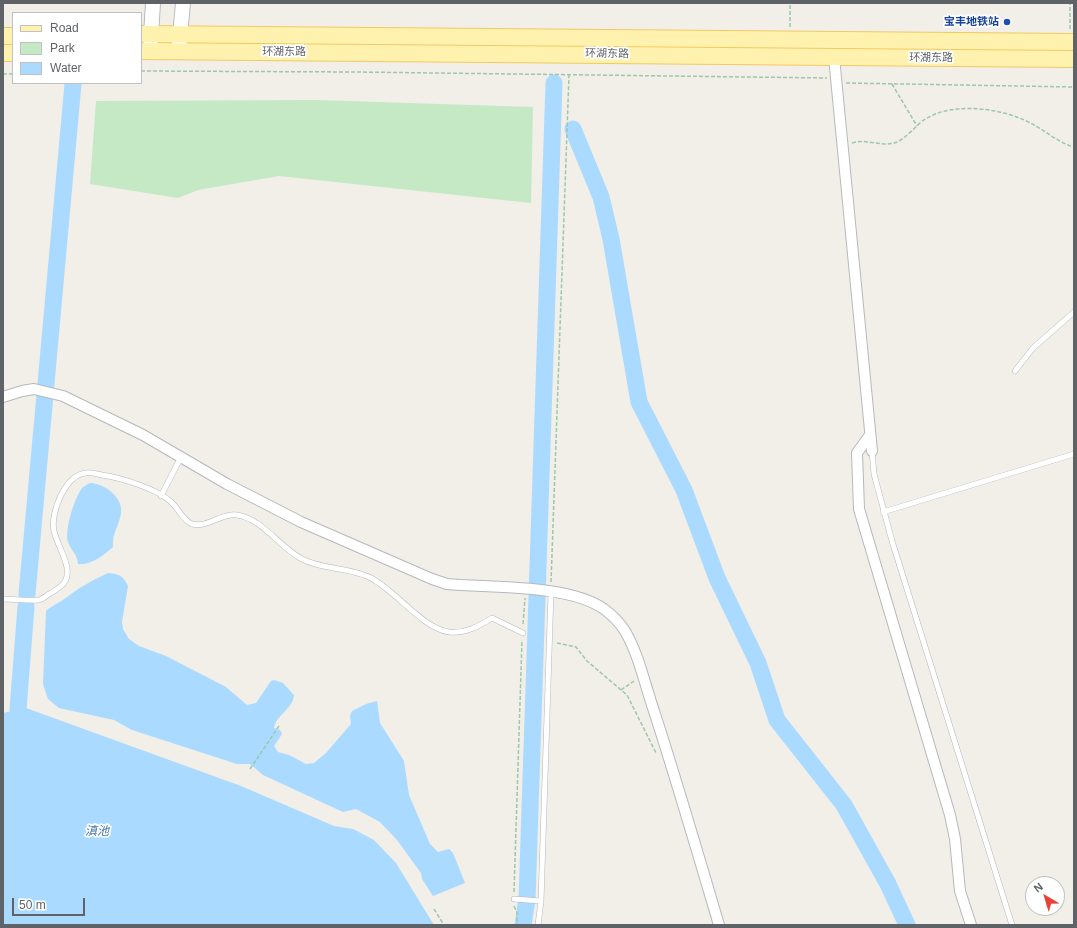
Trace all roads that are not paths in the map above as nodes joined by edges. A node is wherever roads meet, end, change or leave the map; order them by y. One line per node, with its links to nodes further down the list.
1 (153, 3): 3 (main road)
2 (183, 3): 4 (main road)
3 (146, 34): 4 (main road, 环湖东路); 6 (main road)
4 (180, 34): 5 (main road, 环湖东路); 7 (main road)
5 (1072, 42)
6 (145, 51): 7 (main road, 环湖东路)
7 (179, 52): 8 (main road, 环湖东路)
8 (834, 57): 9 (main road, 环湖东路); 13 (street)
9 (1074, 59)
10 (1074, 312): 11 (lane)
11 (1015, 372)
12 (3, 397): 16 (street)
13 (870, 435): 14 (street); 26 (street)
14 (872, 452): 18 (lane)
15 (1074, 454): 18 (lane)
16 (181, 457): 17 (lane); 19 (street)
17 (161, 496): 20 (lane); 21 (lane)
18 (883, 512): 27 (lane)
19 (547, 591): 23 (lane); 25 (street)
20 (3, 599)
21 (522, 633)
22 (514, 899): 23 (lane)
23 (539, 901): 24 (lane)
24 (538, 925)
25 (719, 925)
26 (970, 925)
27 (1012, 925)

